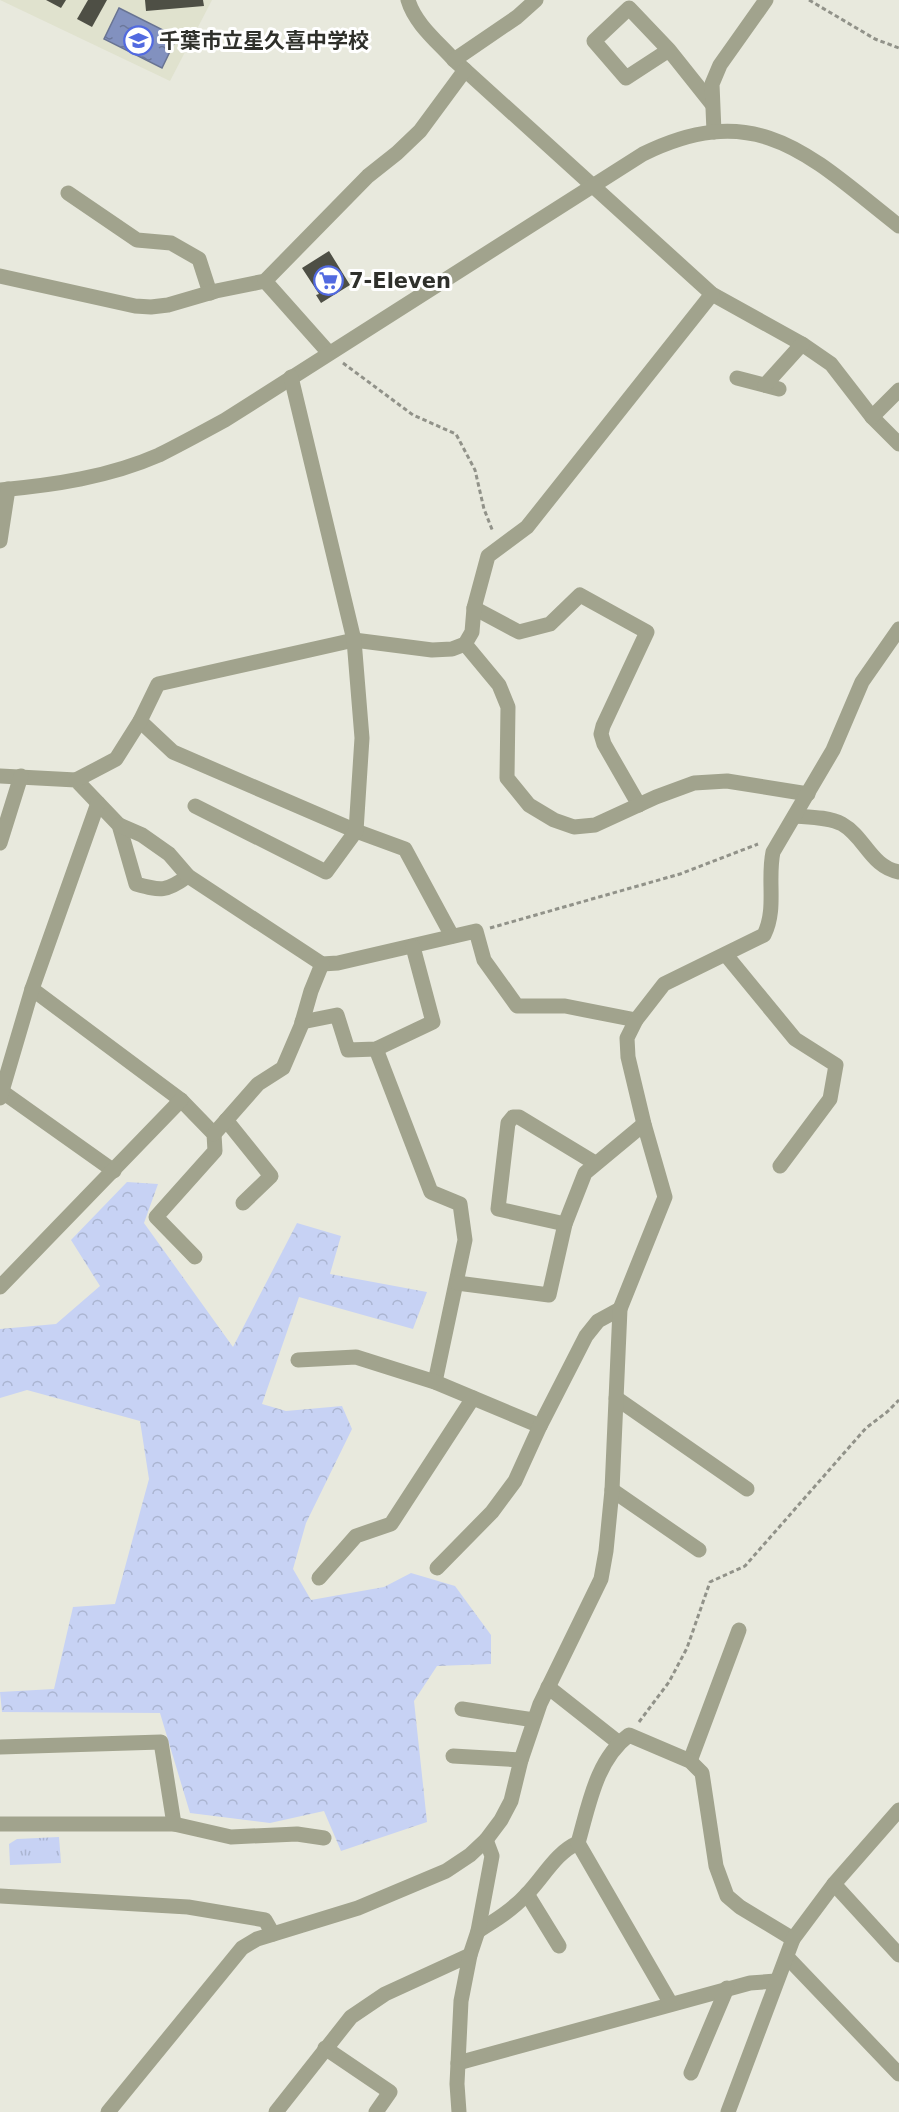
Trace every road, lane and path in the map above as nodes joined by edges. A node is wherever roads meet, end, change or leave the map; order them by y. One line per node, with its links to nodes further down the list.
1 (408, 0): 7 (street)
2 (536, 0): 7 (street)
3 (766, 0): 8 (street)
4 (809, 0): 5 (path)
5 (899, 48)
6 (669, 51): 6 (street); 8 (street)
7 (460, 65): 10 (street); 14 (street)
8 (712, 104): 9 (street)
9 (714, 132): 10 (street); 12 (street)
10 (594, 185): 16 (street); 18 (street)
11 (68, 193): 15 (street)
12 (899, 226)
13 (0, 276): 15 (street)
14 (265, 281): 15 (street); 18 (street)
15 (210, 292)
16 (712, 294): 17 (street); 26 (street)
17 (802, 344): 20 (street); 22 (street)
18 (329, 352): 19 (street); 26 (path)
19 (291, 377): 24 (street); 29 (street)
20 (737, 378)
21 (899, 390): 22 (street)
22 (872, 417): 23 (street)
23 (899, 444)
24 (4, 490): 25 (street)
25 (0, 541)
26 (500, 548): 27 (street)
27 (474, 608): 30 (street); 37 (street)
28 (899, 629): 35 (street)
29 (354, 640): 30 (street); 31 (street); 41 (street)
30 (465, 644): 37 (street)
31 (140, 721): 34 (street); 41 (street)
32 (0, 776): 33 (street)
33 (21, 776): 34 (street); 43 (street)
34 (76, 780): 36 (street)
35 (808, 794): 37 (street); 39 (street)
36 (98, 803): 40 (street); 51 (street)
37 (639, 805)
38 (195, 806): 41 (street)
39 (795, 816): 42 (street); 44 (street)
40 (119, 825): 45 (street); 45 (street)
41 (356, 831): 47 (street)
42 (782, 835): 46 (path); 49 (street)
43 (0, 843)
44 (899, 872)
45 (188, 876): 50 (street)
46 (476, 931): 47 (street); 52 (street)
47 (452, 936): 48 (street)
48 (413, 947): 50 (street); 54 (street)
49 (726, 955): 52 (street); 61 (street)
50 (322, 964): 53 (street)
51 (32, 989): 55 (street); 56 (street)
52 (636, 1020): 58 (street)
53 (302, 1022): 54 (street); 57 (street)
54 (376, 1049): 66 (street)
55 (1, 1093): 62 (street)
56 (182, 1100): 59 (street); 62 (street)
57 (226, 1120): 59 (street); 63 (street)
58 (644, 1124): 60 (street); 68 (street)
59 (214, 1134): 65 (street)
60 (595, 1163): 64 (street); 64 (street)
61 (780, 1166)
62 (114, 1171): 67 (street)
63 (243, 1203)
64 (565, 1224): 66 (street)
65 (195, 1257)
66 (456, 1283): 70 (street)
67 (0, 1287)
68 (620, 1309): 72 (street); 74 (street)
69 (298, 1360): 70 (street)
70 (435, 1382): 71 (street)
71 (473, 1398): 74 (street); 79 (street)
72 (616, 1398): 75 (street); 76 (street)
73 (899, 1400): 84 (path)
74 (540, 1426): 78 (street)
75 (747, 1489)
76 (612, 1490): 77 (street); 81 (street)
77 (699, 1550)
78 (437, 1568)
79 (319, 1578)
80 (739, 1630): 88 (street)
81 (548, 1687): 83 (street); 84 (street)
82 (462, 1709): 83 (street)
83 (534, 1720): 87 (street)
84 (624, 1739): 88 (street); 94 (street)
85 (0, 1747): 91 (street)
86 (453, 1756): 87 (street)
87 (521, 1760): 93 (street)
88 (690, 1761): 100 (street)
89 (899, 1810): 95 (street)
90 (0, 1824): 91 (street)
91 (174, 1824): 92 (street)
92 (324, 1838)
93 (486, 1840): 98 (street); 99 (street)
94 (578, 1843): 96 (street); 107 (street)
95 (834, 1884): 100 (street); 103 (street)
96 (527, 1894): 98 (street); 101 (street)
97 (0, 1896): 99 (street)
98 (478, 1930): 102 (street)
99 (273, 1934): 112 (street)
100 (793, 1939): 104 (street)
101 (560, 1946)
102 (470, 1955): 108 (street); 109 (street)
103 (899, 1955)
104 (787, 1957): 105 (street); 111 (street)
105 (776, 1981): 106 (street); 116 (street)
106 (727, 1988): 107 (street); 110 (street)
107 (671, 2004): 109 (street)
108 (325, 2048): 113 (street); 114 (street)
109 (458, 2062): 115 (street)
110 (691, 2073)
111 (899, 2074)
112 (108, 2112)
113 (276, 2112)
114 (376, 2112)
115 (459, 2112)
116 (728, 2112)

